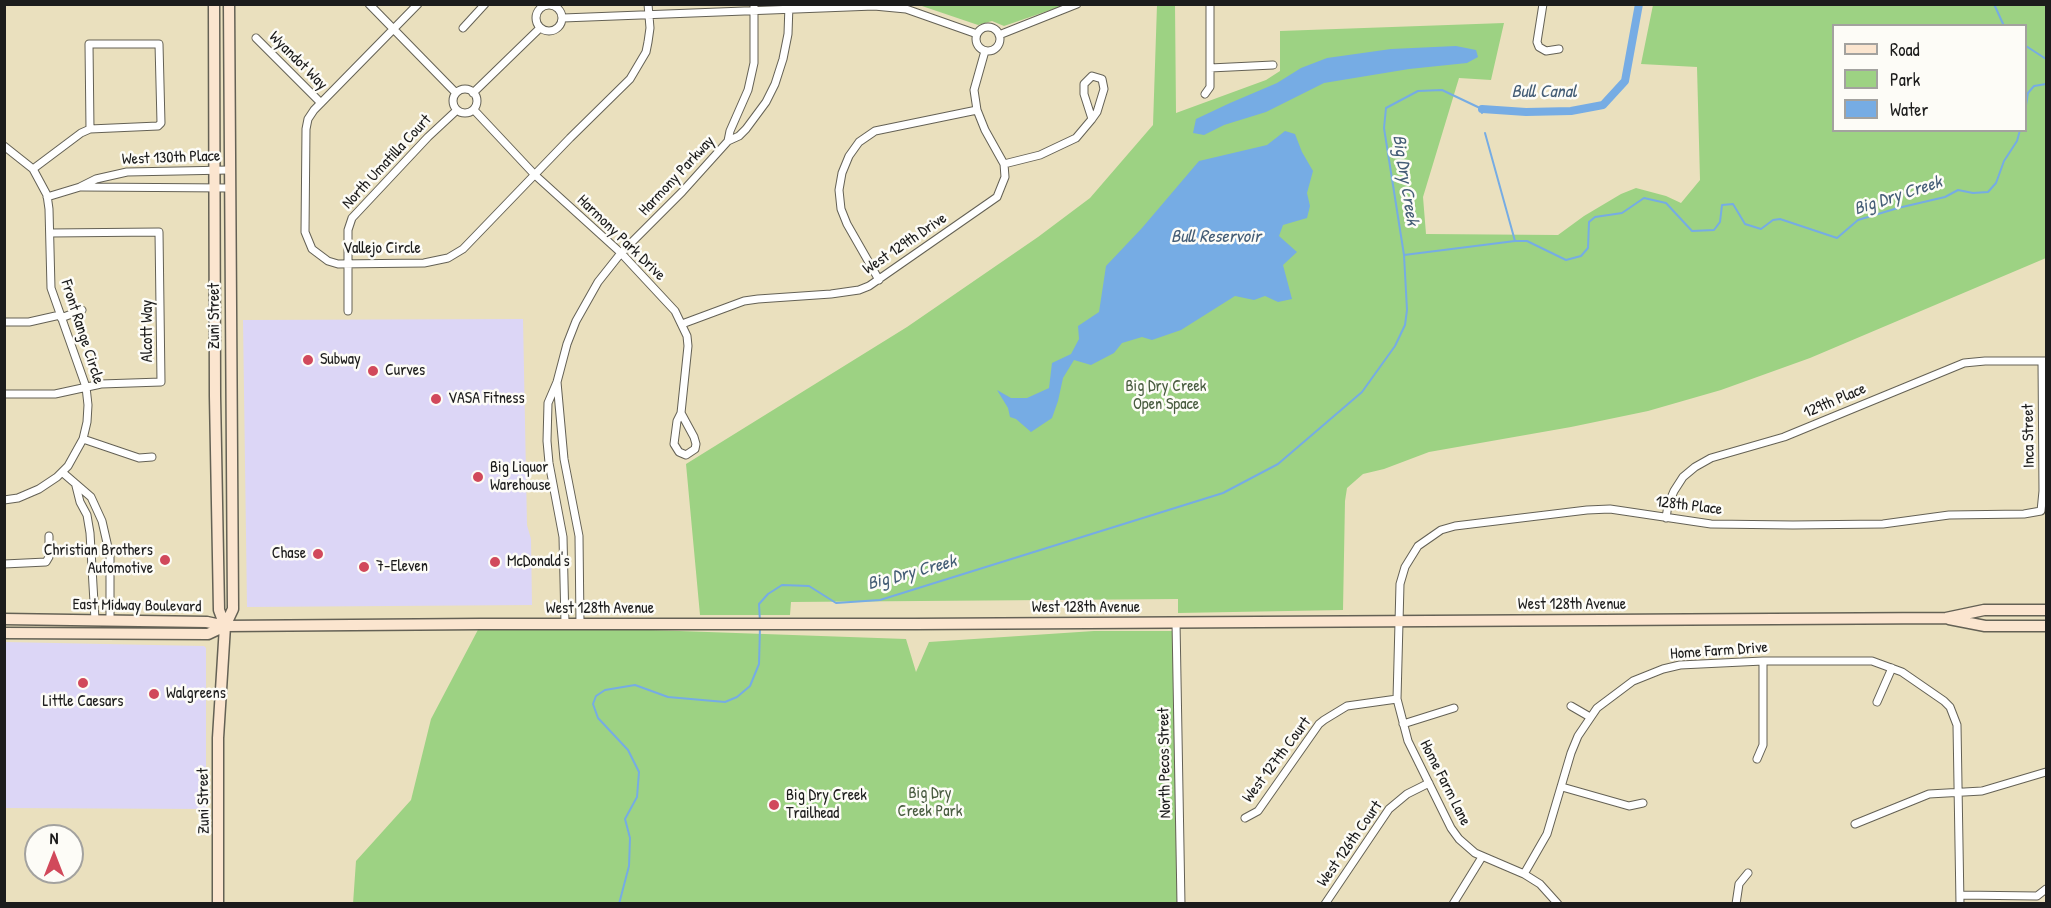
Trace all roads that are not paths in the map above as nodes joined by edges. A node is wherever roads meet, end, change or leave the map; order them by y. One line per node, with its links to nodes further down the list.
1 (214, 4): 38 (main road, Zuni Street)
2 (229, 4): 39 (main road, Zuni Street)
3 (369, 4): 15 (street)
4 (418, 4): 15 (street, Vallejo Circle)
5 (485, 4): 16 (street)
6 (648, 4): 13 (street, Vallejo Circle)
7 (1077, 4): 19 (street)
8 (1210, 4): 24 (street)
9 (1543, 4): 21 (street)
10 (546, 5): 14 (street); 17 (street)
11 (789, 7): 12 (street); 18 (street); 34 (street, Harmony Parkway)
12 (754, 8): 13 (street); 34 (street, Harmony Parkway)
13 (649, 13): 14 (street); 40 (street, Vallejo Circle)
14 (563, 18): 17 (street)
15 (394, 28): 25 (street); 28 (street, Vallejo Circle)
16 (463, 28)
17 (540, 28): 26 (street)
18 (977, 34): 19 (street); 22 (street)
19 (999, 34): 22 (street)
20 (256, 38): 28 (street, Wyandot Way)
21 (1559, 49)
22 (985, 51): 31 (street)
23 (1273, 65): 24 (street)
24 (1210, 68): 27 (street)
25 (456, 93): 26 (street); 29 (street)
26 (473, 93): 30 (street)
27 (1205, 94)
28 (321, 103): 47 (street, Vallejo Circle)
29 (457, 110): 30 (street); 47 (street, North Umatilla Court)
30 (474, 110): 40 (street, Harmony Park Drive)
31 (977, 110): 36 (street); 48 (street)
32 (1092, 120): 32 (street); 36 (street)
33 (90, 129): 33 (street); 37 (street)
34 (728, 141): 46 (street, Harmony Parkway)
35 (4, 146): 37 (street, Front Range Circle)
36 (1004, 165): 48 (street, West 129th Drive)
37 (33, 169): 44 (street, Front Range Circle)
38 (215, 170): 39 (street, West 130th Place); 41 (street, West 130th Place); 42 (main road, Zuni Street)
39 (229, 170): 43 (main road, Zuni Street)
40 (534, 175): 46 (street, Harmony Park Drive); 47 (street, Vallejo Circle)
41 (80, 187): 42 (street, West 130th Place); 44 (street, West 130th Place)
42 (215, 188): 43 (street, West 130th Place); 79 (main road, Zuni Street)
43 (229, 188): 79 (main road, Zuni Street)
44 (47, 197): 45 (street, Front Range Circle)
45 (50, 233): 51 (street, Front Range Circle); 56 (street, Alcott Way)
46 (621, 253): 53 (street, Harmony Park Drive); 55 (street, Harmony Parkway)
47 (348, 264): 50 (street, North Umatilla Court)
48 (879, 280): 53 (street, West 129th Drive)
49 (82, 310): 51 (street)
50 (348, 311)
51 (60, 316): 52 (street); 56 (street, Front Range Circle)
52 (4, 322)
53 (682, 324): 58 (street, Harmony Park Drive)
54 (2044, 361): 64 (street, Inca Street); 65 (street, 129th Place)
55 (557, 382): 66 (street, Harmony Parkway); 67 (street, Harmony Parkway)
56 (86, 387): 57 (street, Alcott Way); 59 (street, Front Range Circle)
57 (4, 394)
58 (681, 413): 58 (street, Harmony Park Drive)
59 (83, 439): 60 (street); 61 (street, Front Range Circle)
60 (152, 457)
61 (62, 472): 62 (street); 63 (street, Front Range Circle)
62 (76, 486): 73 (street); 74 (street)
63 (4, 500)
64 (2041, 511): 65 (street, 128th Place)
65 (1666, 518): 75 (street, 128th Place)
66 (563, 530): 67 (street); 77 (street, Harmony Parkway)
67 (579, 530): 78 (street, Harmony Parkway)
68 (49, 536): 69 (street)
69 (4, 564)
70 (2045, 610): 71 (main road, West 128th Avenue)
71 (1946, 618): 75 (main road, West 128th Avenue); 80 (main road, West 128th Avenue)
72 (4, 620): 73 (main road, East Midway Boulevard)
73 (95, 620): 74 (main road, East Midway Boulevard)
74 (110, 620): 79 (main road, East Midway Boulevard)
75 (1398, 621): 76 (main road, West 128th Avenue); 84 (street, Home Farm Lane)
76 (1176, 622): 78 (main road, West 128th Avenue); 104 (street, North Pecos Street)
77 (565, 624): 78 (main road, West 128th Avenue); 79 (main road, West 128th Avenue)
78 (580, 624)
79 (225, 626): 81 (main road, East Midway Boulevard); 103 (main road, Zuni Street)
80 (2046, 626)
81 (4, 633)
82 (1763, 661): 83 (street, Home Farm Drive); 88 (street, Home Farm Drive); 90 (street)
83 (1892, 668): 85 (street); 94 (street, Home Farm Drive)
84 (1398, 699): 89 (street, Home Farm Lane); 96 (street, West 127th Court)
85 (1877, 702)
86 (1571, 706): 88 (street)
87 (1454, 708): 89 (street)
88 (1590, 717): 93 (street, Home Farm Drive)
89 (1403, 724): 92 (street, Home Farm Lane)
90 (1756, 759)
91 (2046, 772): 94 (street)
92 (1430, 783): 98 (street, Home Farm Lane); 105 (street, West 126th Court)
93 (1562, 787): 95 (street); 100 (street, Home Farm Drive)
94 (1959, 791): 97 (street); 102 (street, Home Farm Drive)
95 (1643, 803)
96 (1245, 818)
97 (1855, 824)
98 (1482, 857): 100 (street, Home Farm Lane); 106 (street)
99 (1748, 873): 108 (street)
100 (1524, 874): 107 (street, Home Farm Lane)
101 (2046, 889): 102 (street)
102 (1960, 899)
103 (218, 903)
104 (1181, 903)
105 (1325, 903)
106 (1453, 903)
107 (1558, 903)
108 (1736, 903)

